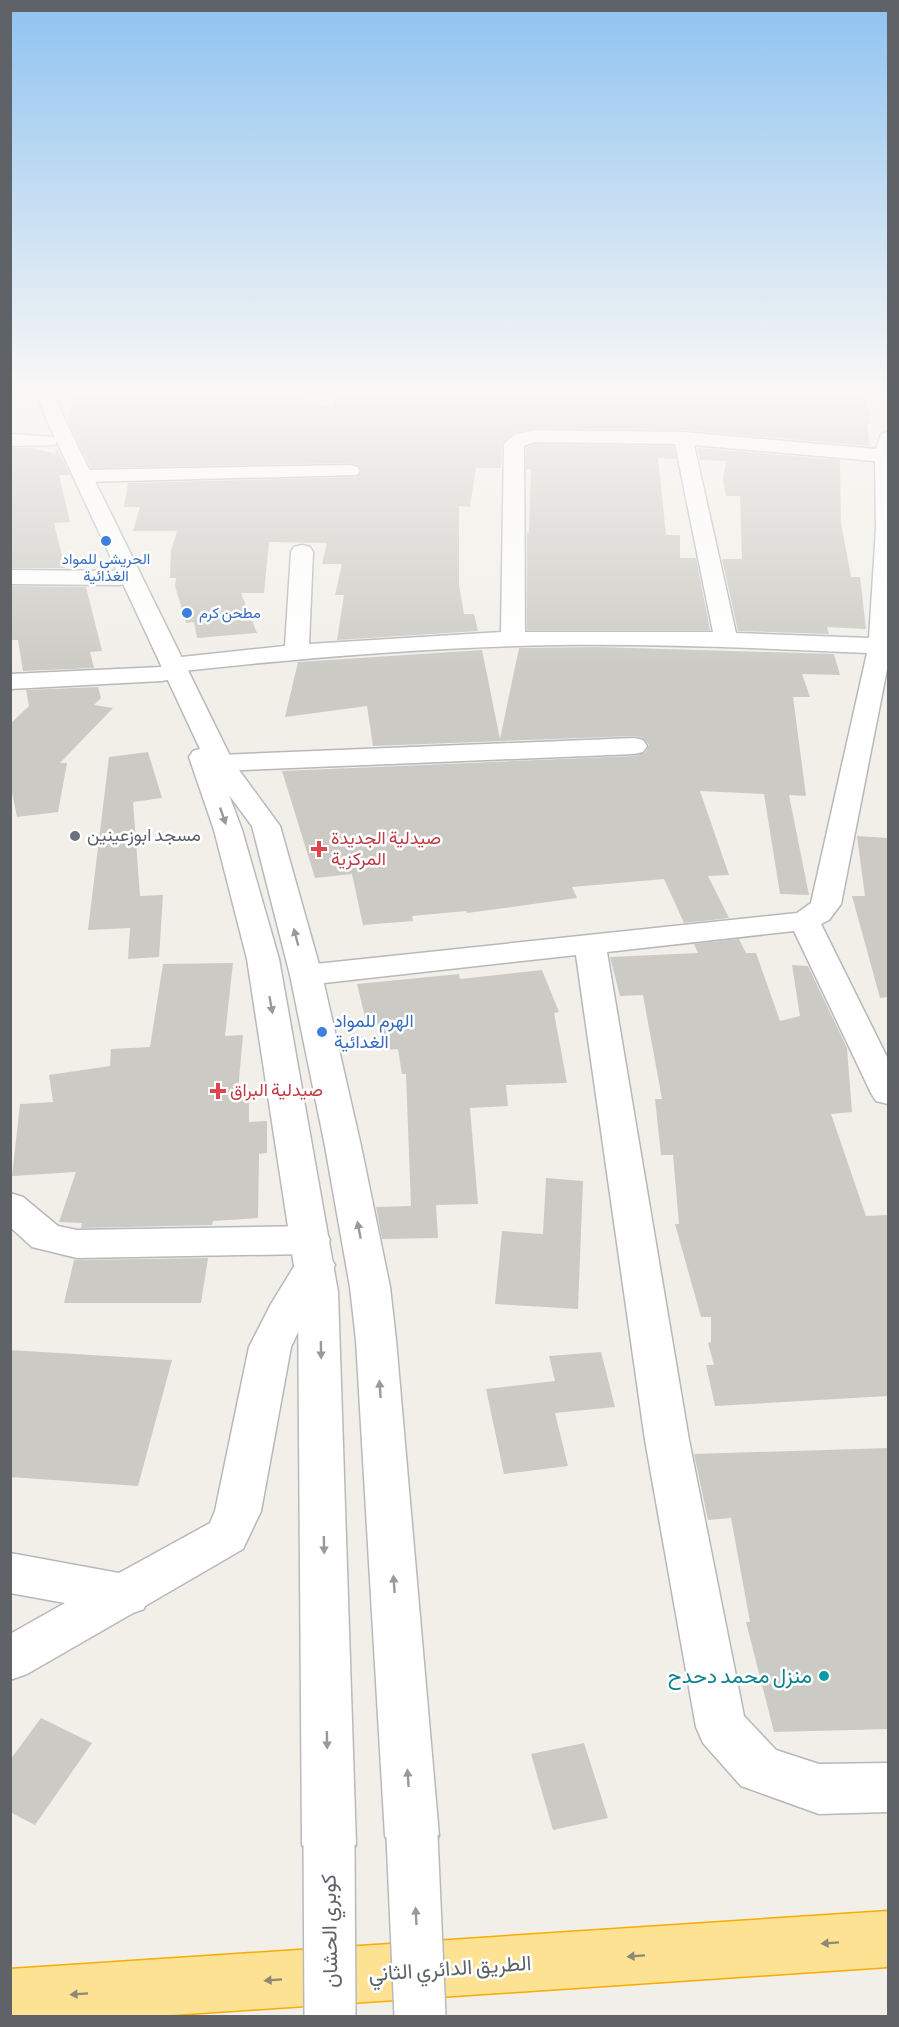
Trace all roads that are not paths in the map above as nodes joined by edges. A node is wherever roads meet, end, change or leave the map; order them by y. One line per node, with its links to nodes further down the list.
1 (70, 484): 9 (street)
2 (87, 484): 14 (street)
3 (514, 484): 10 (street)
4 (693, 484): 11 (street)
5 (887, 484): 7 (street)
6 (302, 552): 13 (street)
7 (886, 569): 12 (street)
8 (10, 577): 9 (street)
9 (120, 578): 14 (street)
10 (513, 639): 11 (street); 13 (street)
11 (726, 640): 12 (street)
12 (880, 646): 16 (street)
13 (297, 651): 14 (street)
14 (167, 669): 15 (street); 18 (street)
15 (10, 682)
16 (880, 686): 19 (street)
17 (634, 746): 18 (street)
18 (212, 762): 21 (street, one-way to 18); 24 (street, كوبري الحشان, one-way to 24)
19 (804, 921): 20 (street); 22 (street)
20 (590, 945): 21 (street); 28 (street)
21 (306, 975): 32 (street, one-way to 21, bridge)
22 (888, 1093)
23 (10, 1206): 24 (street)
24 (313, 1252): 26 (street); 31 (street, كوبري الحشان, one-way to 31, bridge)
25 (10, 1573): 26 (street)
26 (128, 1595): 27 (street)
27 (10, 1659)
28 (888, 1787)
29 (888, 1939): 30 (highway, الطريق الدائري الثاني, one-way to 30)
30 (10, 1998)
31 (330, 2016)
32 (420, 2016)

